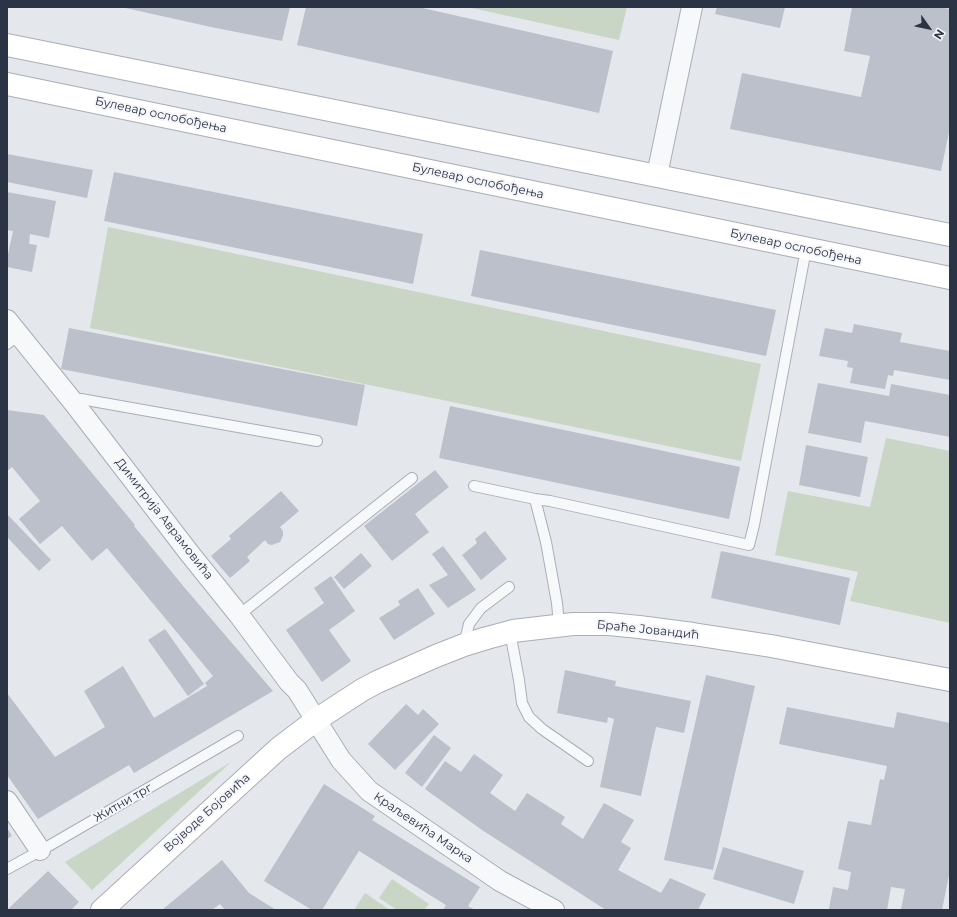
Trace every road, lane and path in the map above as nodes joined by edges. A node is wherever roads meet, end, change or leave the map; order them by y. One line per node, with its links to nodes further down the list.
1 (692, 7): 4 (street)
2 (7, 45): 4 (main road)
3 (7, 84): 6 (main road, Булевар ослобођења)
4 (657, 176): 5 (main road)
5 (950, 235)
6 (806, 249): 7 (main road, Булевар ослобођења); 13 (lane)
7 (950, 278)
8 (11, 333): 9 (street, Димитрија Аврамовића)
9 (74, 403): 10 (lane); 15 (street, Димитрија Аврамовића)
10 (317, 442)
11 (412, 478): 15 (lane)
12 (474, 486): 13 (lane)
13 (535, 499): 16 (lane)
14 (509, 587): 18 (lane)
15 (239, 615): 20 (street, Димитрија Аврамовића)
16 (559, 625): 17 (main road, Браће Јовандић); 19 (main road, Браће Јовандић)
17 (510, 632): 18 (main road, Браће Јовандић); 22 (lane)
18 (464, 645): 20 (main road, Браће Јовандић)
19 (950, 680)
20 (316, 720): 26 (main road, Војводе Бојовића); 27 (street, Краљевића Марка)
21 (238, 736): 24 (lane, Житни трг)
22 (588, 761)
23 (7, 801): 24 (street)
24 (40, 850): 25 (lane, Житни трг)
25 (7, 869)
26 (102, 910)
27 (554, 910)

